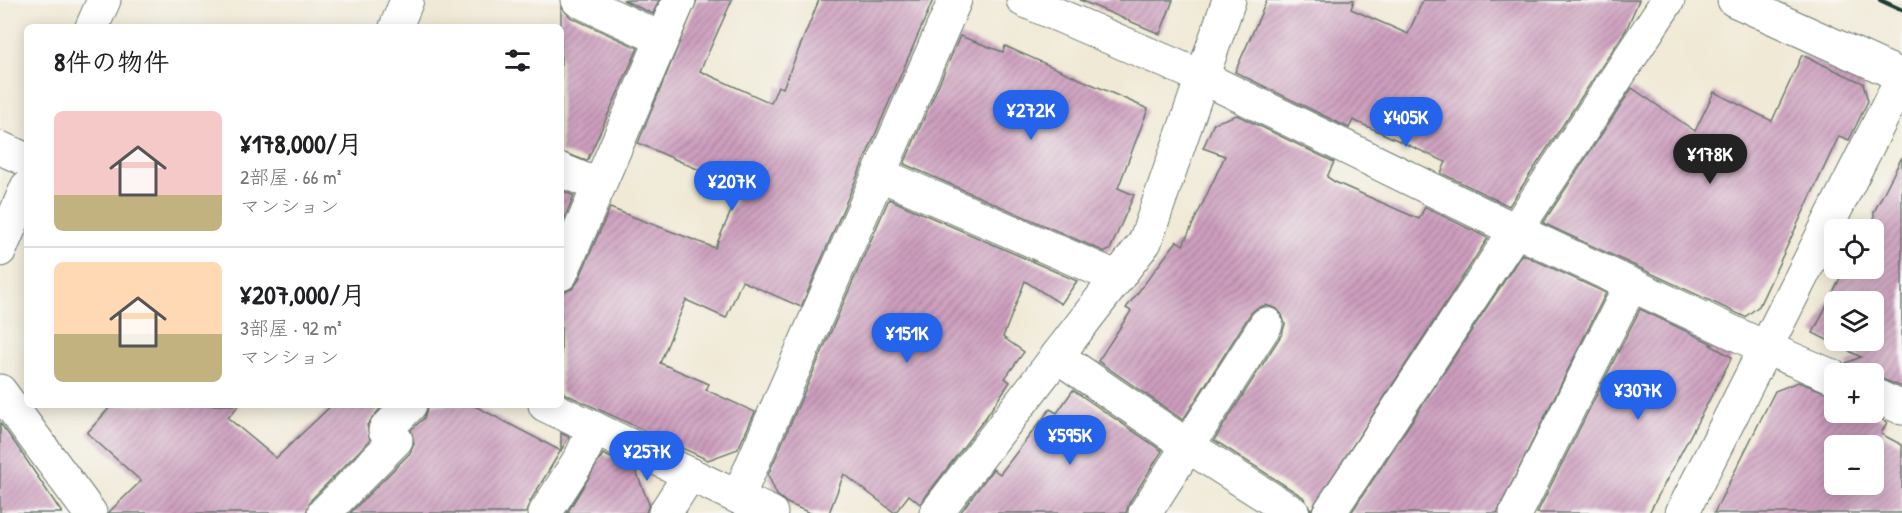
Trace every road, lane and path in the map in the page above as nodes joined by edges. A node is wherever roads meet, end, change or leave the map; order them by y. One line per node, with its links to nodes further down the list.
1 (104, 0): 10 (street)
2 (407, 0): 11 (street)
3 (578, 0): 12 (street)
4 (679, 0): 12 (street)
5 (955, 0): 18 (street)
6 (1023, 0): 13 (street)
7 (1228, 0): 13 (street)
8 (1668, 0): 21 (street)
9 (1734, 0): 14 (street)
10 (93, 24)
11 (397, 24)
12 (662, 39): 19 (street)
13 (1202, 77): 21 (street); 24 (street)
14 (1902, 77): 27 (street)
15 (0, 148): 16 (street)
16 (24, 159)
17 (564, 171): 19 (street)
18 (879, 174): 24 (street); 38 (street)
19 (599, 186): 23 (street)
20 (24, 194): 22 (street)
21 (1517, 231): 25 (street); 47 (street)
22 (0, 250)
23 (564, 267)
24 (1118, 278): 28 (street)
25 (1631, 285): 27 (street); 48 (street)
26 (1266, 324): 36 (street)
27 (1766, 348): 29 (street); 49 (street)
28 (1058, 356): 36 (street); 44 (street)
29 (1824, 373)
30 (0, 391): 39 (street)
31 (1884, 400): 34 (street)
32 (407, 408): 40 (street)
33 (551, 408): 35 (street)
34 (1902, 408)
35 (594, 428): 37 (street); 41 (street)
36 (1188, 446): 45 (street); 46 (street)
37 (690, 474): 38 (street); 42 (street)
38 (738, 497): 43 (street)
39 (90, 513)
40 (324, 513)
41 (545, 513)
42 (665, 513)
43 (771, 513)
44 (936, 513)
45 (1145, 513)
46 (1293, 513)
47 (1329, 513)
48 (1516, 513)
49 (1682, 513)

